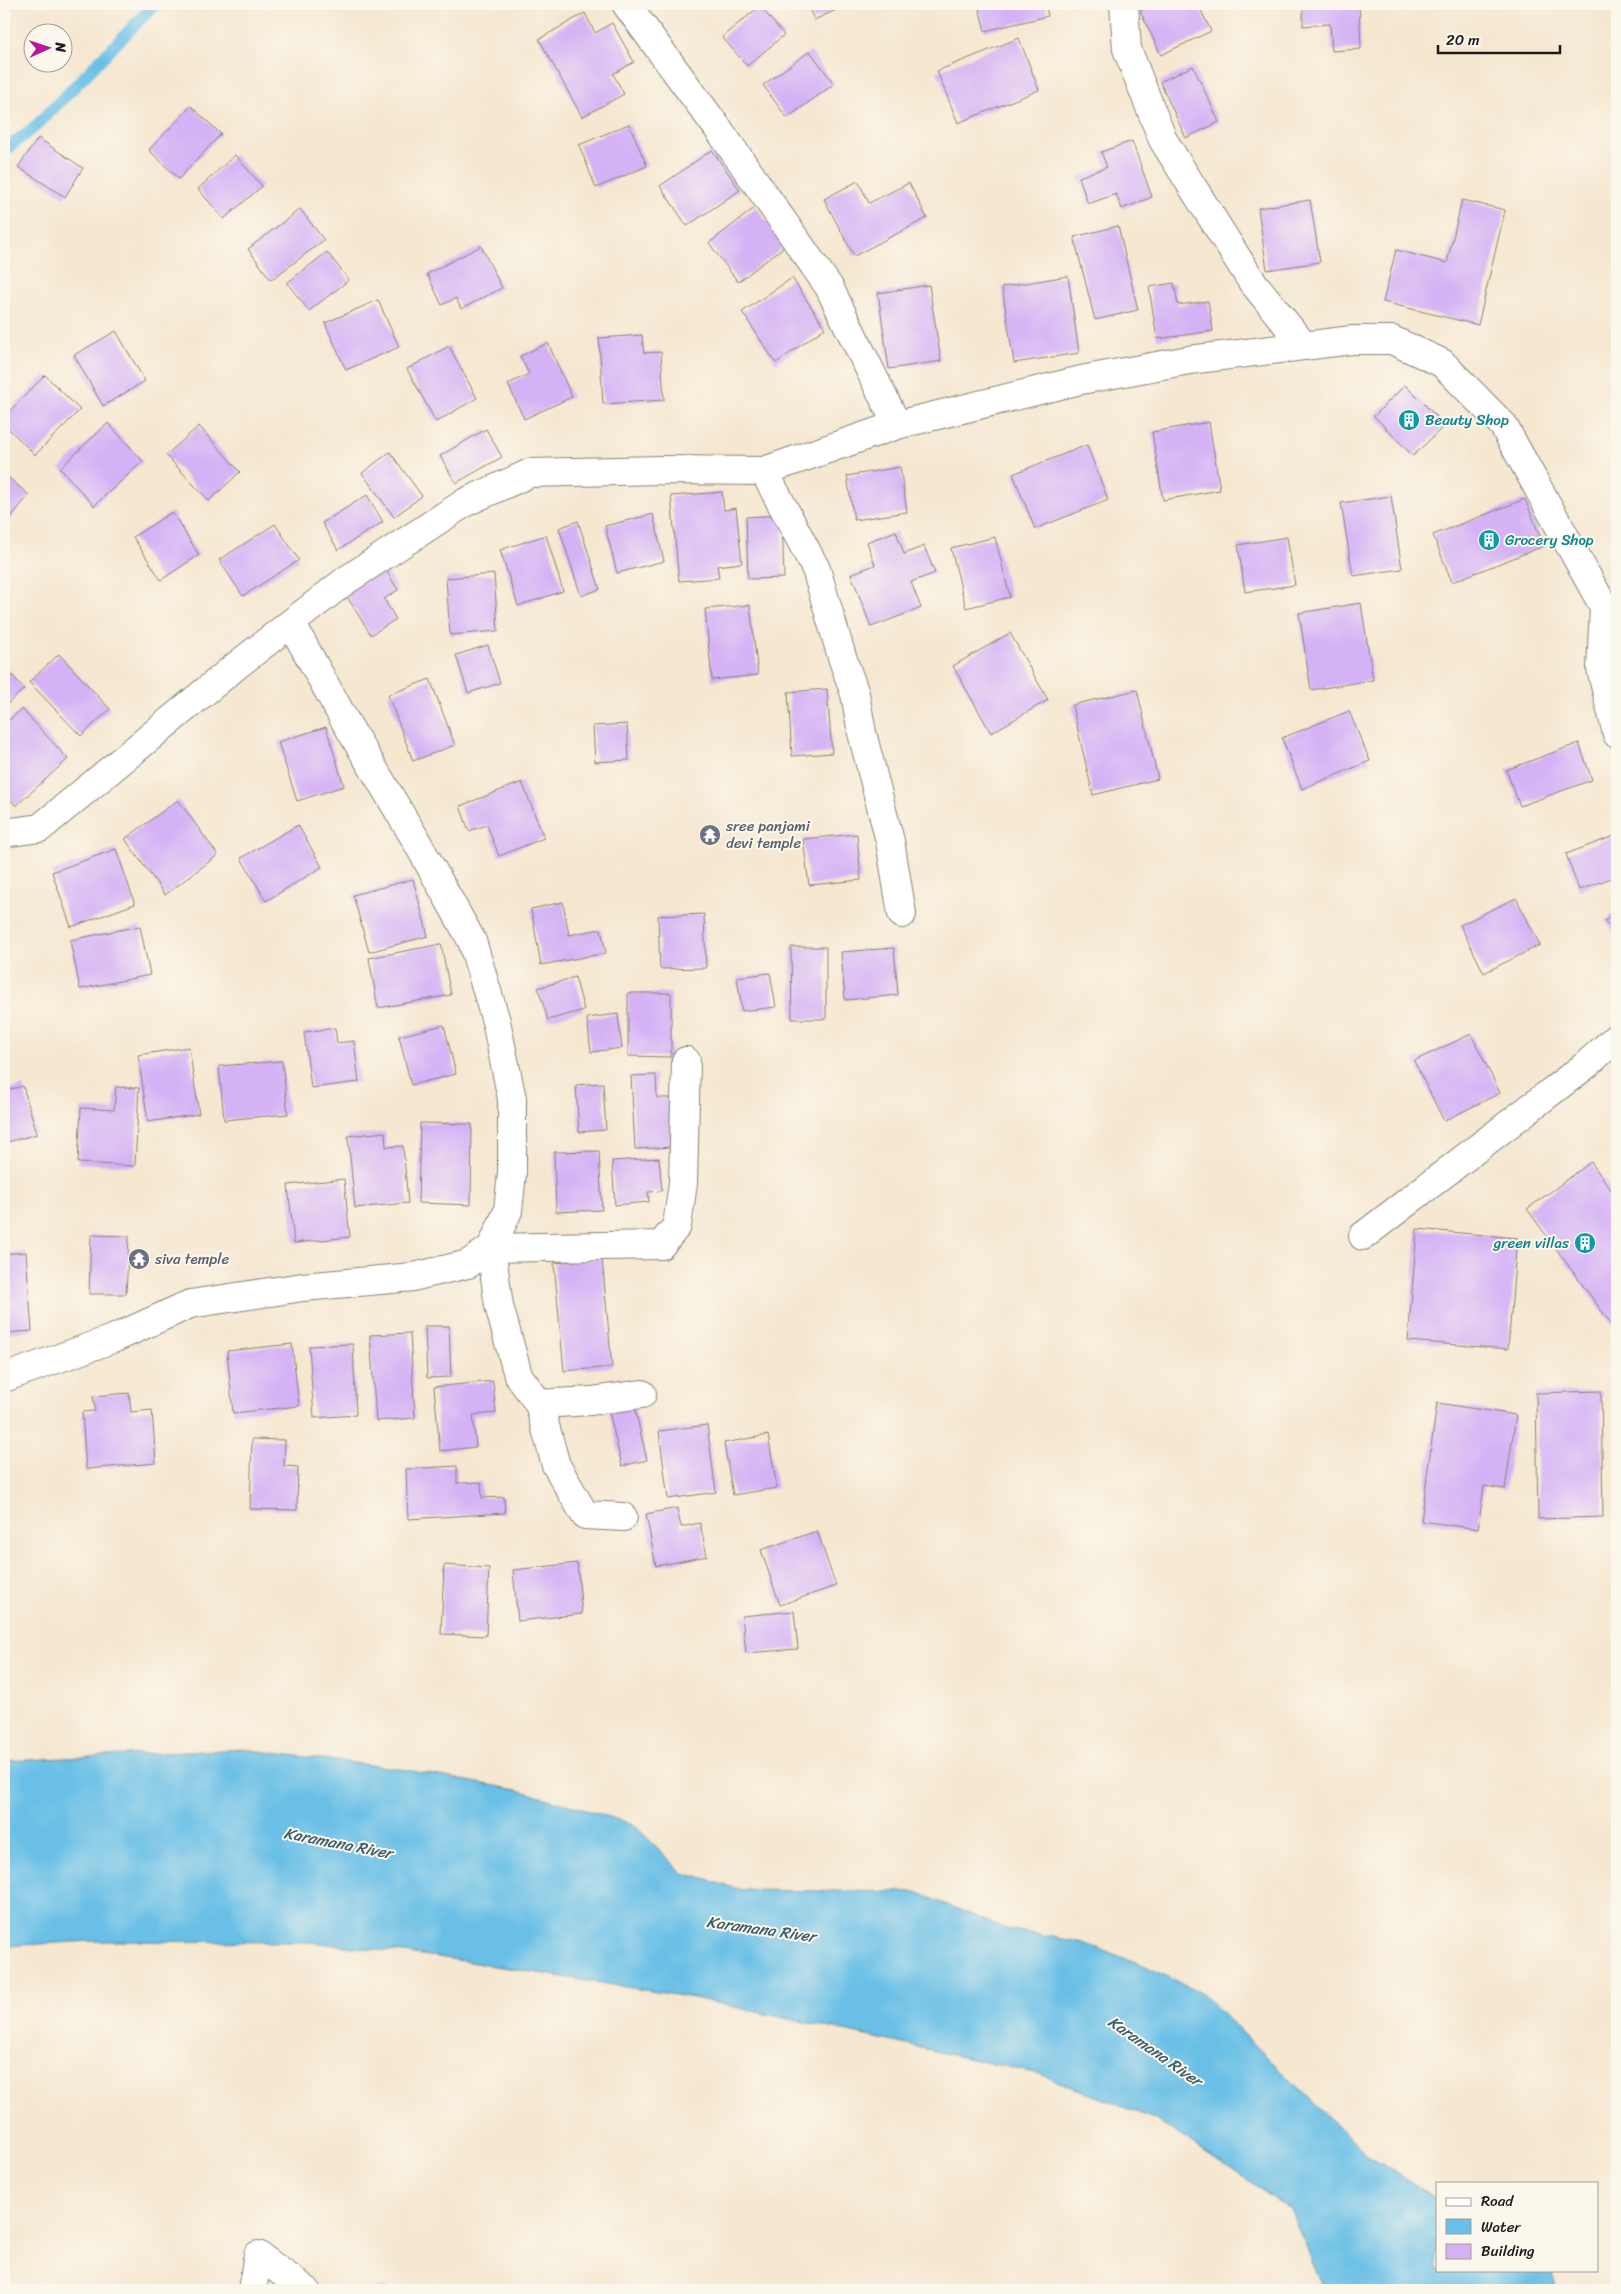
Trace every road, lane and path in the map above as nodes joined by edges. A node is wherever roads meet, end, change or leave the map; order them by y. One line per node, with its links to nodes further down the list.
1 (626, 4): 4 (street)
2 (1124, 4): 3 (street)
3 (1304, 346): 4 (street); 6 (street)
4 (897, 425): 5 (street)
5 (764, 471): 7 (street); 10 (street)
6 (1611, 602): 8 (street)
7 (291, 623): 9 (street); 14 (street)
8 (1617, 734)
9 (4, 833)
10 (902, 914)
11 (1617, 1036): 13 (street)
12 (686, 1061): 14 (street)
13 (1363, 1236)
14 (491, 1248): 15 (street); 17 (street)
15 (4, 1378)
16 (642, 1394): 17 (street)
17 (539, 1404): 18 (street)
18 (623, 1517)
19 (252, 2290): 20 (street)
20 (306, 2290)

